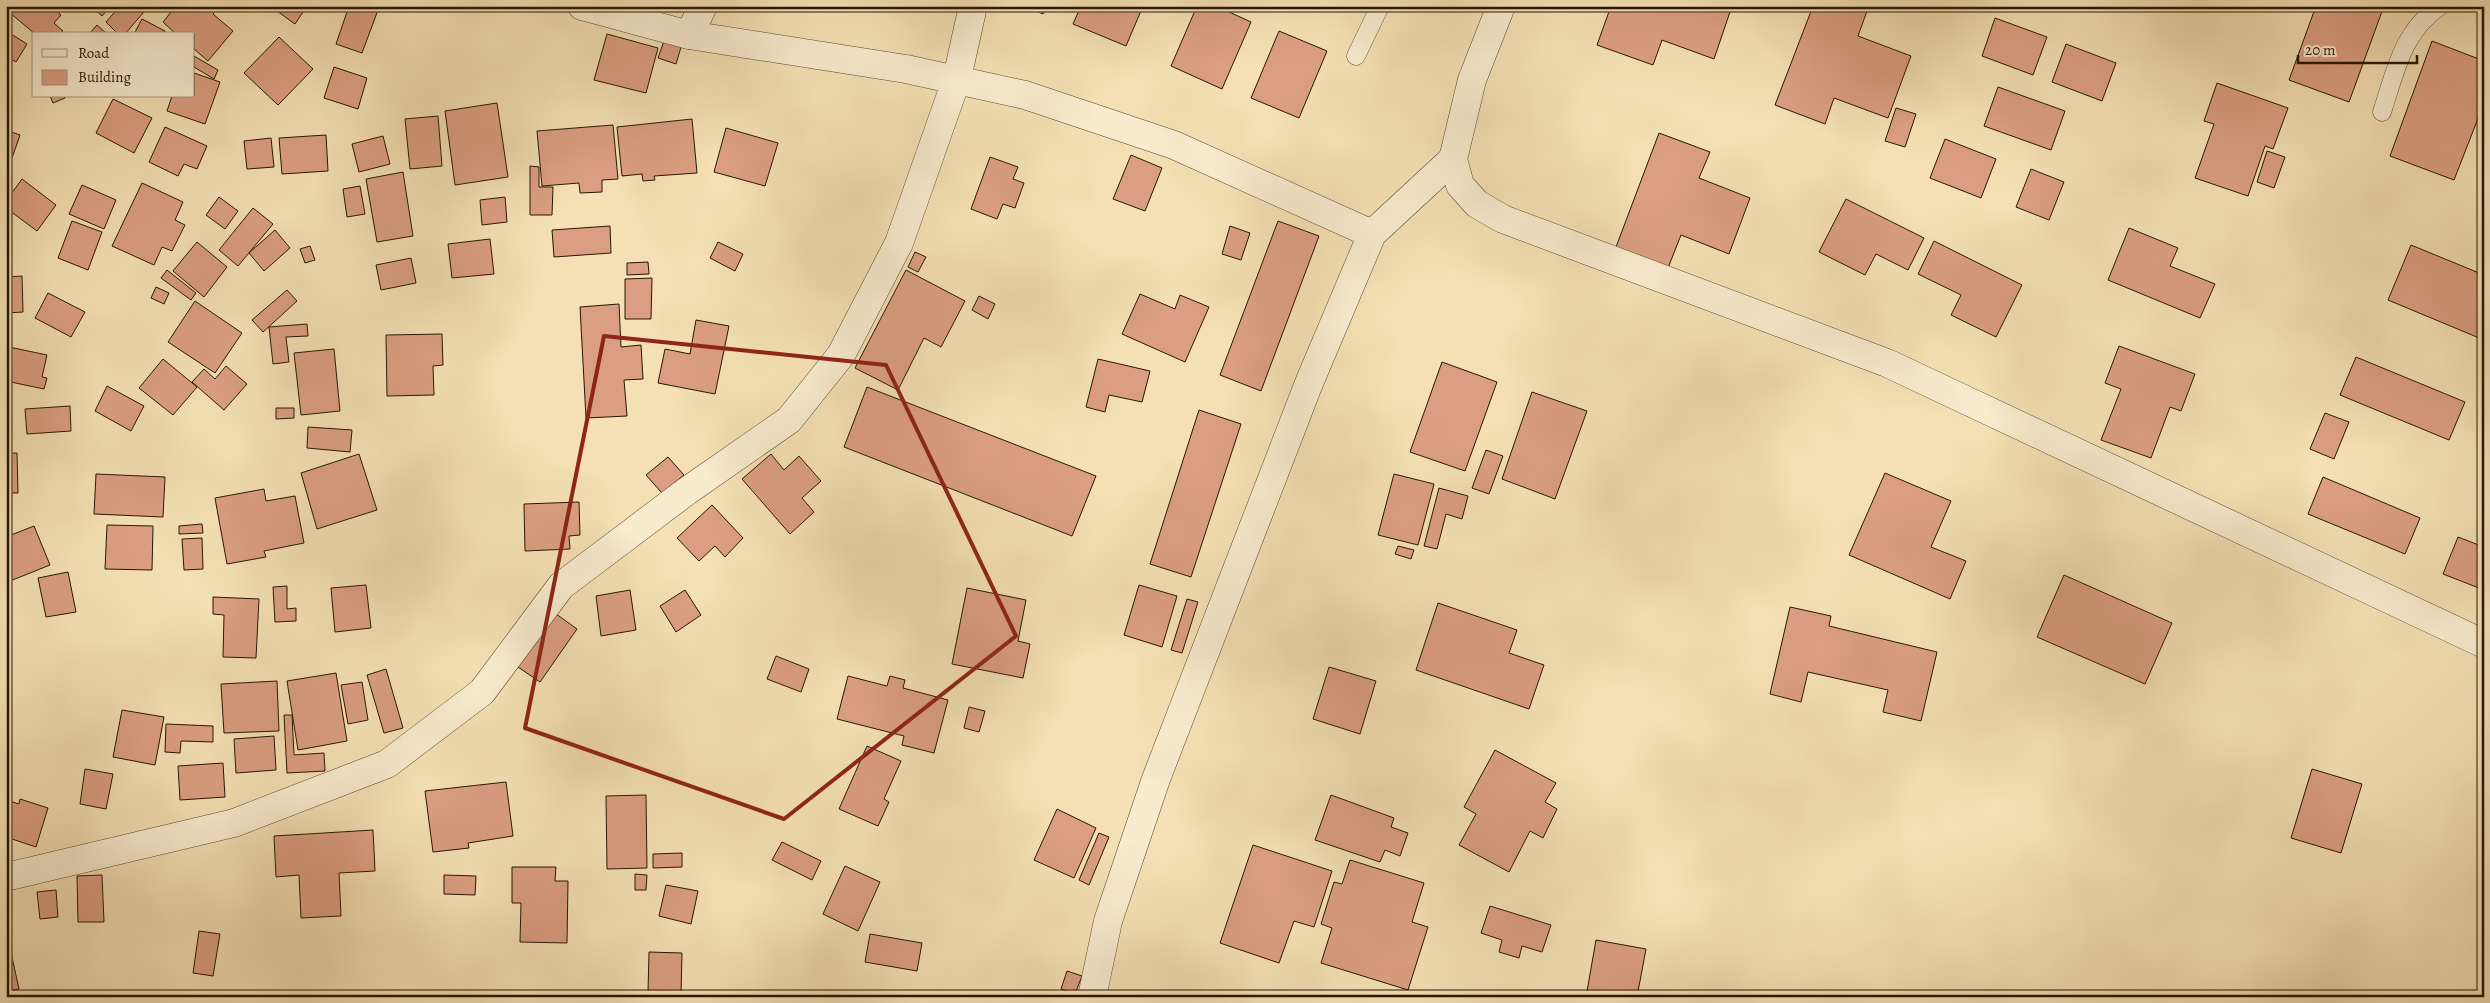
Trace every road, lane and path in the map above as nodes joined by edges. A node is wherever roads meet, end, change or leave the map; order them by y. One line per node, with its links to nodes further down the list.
1 (582, 6): 7 (street)
2 (703, 6): 7 (street)
3 (973, 6): 9 (street)
4 (1380, 6): 8 (lane)
5 (1501, 6): 11 (street)
6 (2440, 6): 10 (lane)
7 (689, 35): 9 (street)
8 (1356, 56)
9 (957, 78): 12 (street); 14 (street)
10 (2382, 112)
11 (1453, 159): 12 (street); 13 (street)
12 (1372, 234): 15 (street)
13 (2484, 644)
14 (6, 877)
15 (1092, 997)

